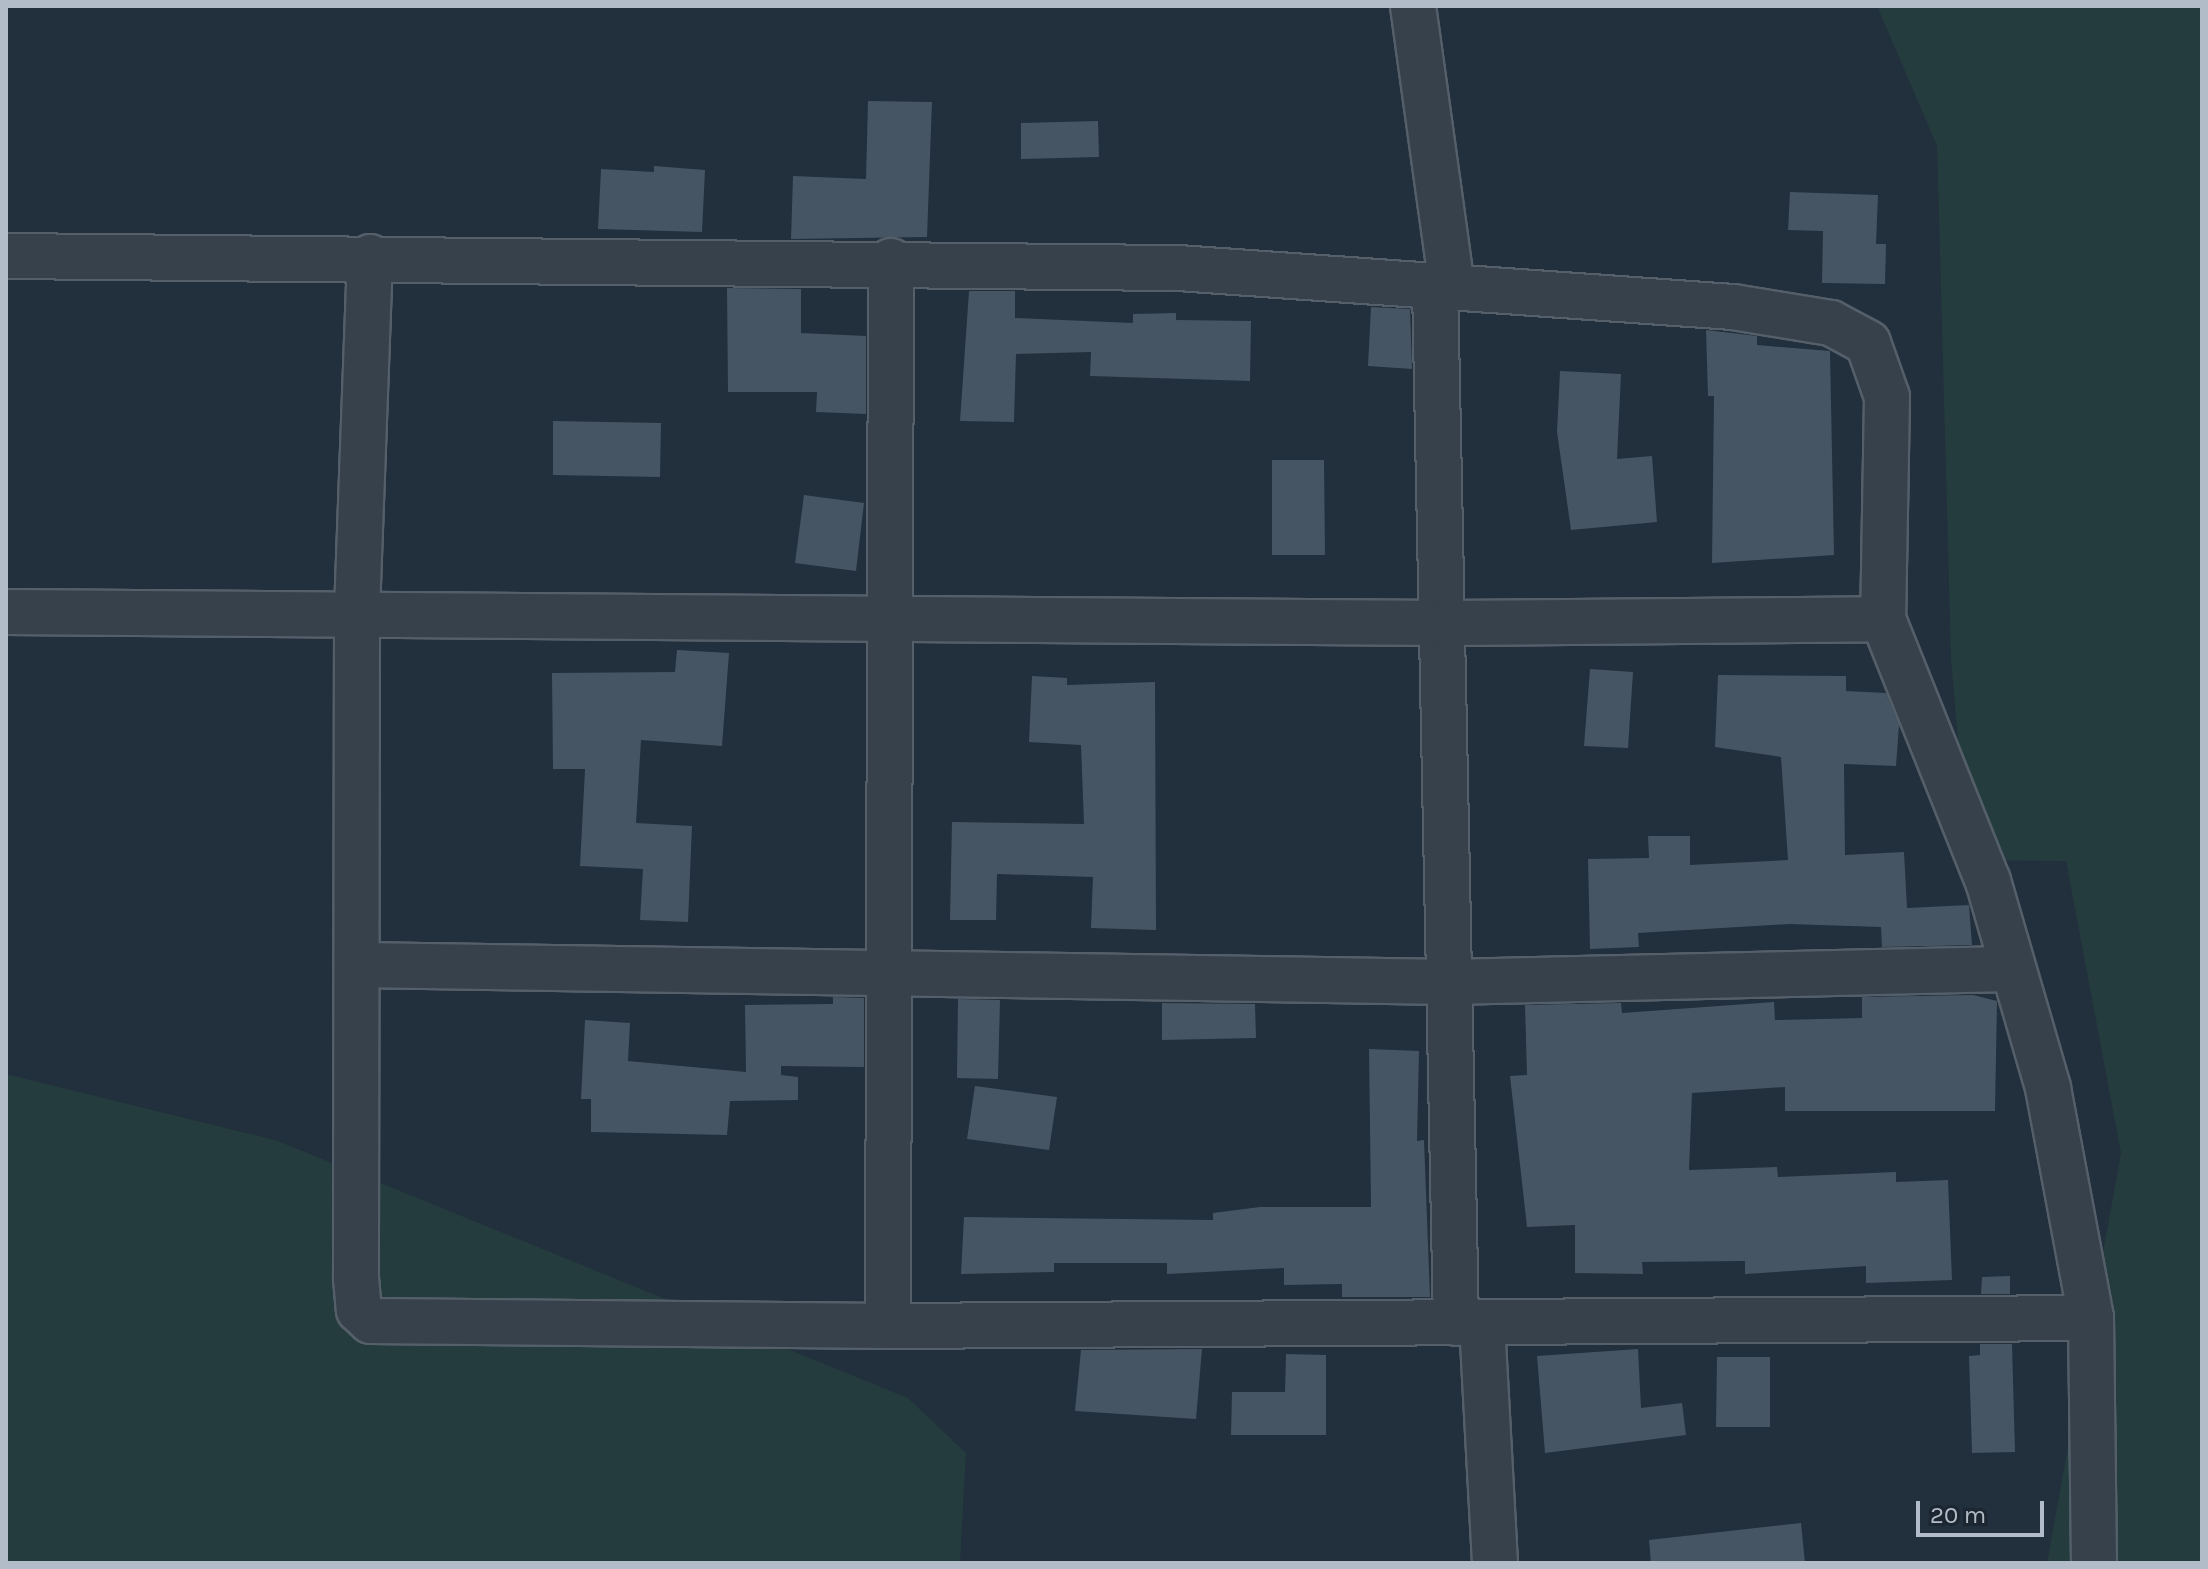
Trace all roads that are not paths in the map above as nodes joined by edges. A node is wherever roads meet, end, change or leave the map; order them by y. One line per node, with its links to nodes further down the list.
1 (1413, 6): 5 (street)
2 (6, 256): 3 (street)
3 (370, 257): 4 (street); 8 (street)
4 (891, 261): 5 (street); 7 (street)
5 (1444, 286): 9 (street); 10 (street)
6 (6, 612): 8 (street)
7 (891, 615): 8 (street); 10 (street); 13 (street)
8 (357, 616): 11 (street)
9 (1883, 619): 10 (street); 12 (street)
10 (1445, 623): 14 (street)
11 (358, 965): 13 (street); 17 (street)
12 (2009, 969): 14 (street); 15 (street)
13 (887, 972): 14 (street); 17 (street)
14 (1450, 982): 16 (street)
15 (2091, 1318): 16 (street); 19 (street)
16 (1469, 1323): 17 (street); 18 (street)
17 (888, 1326)
18 (1495, 1563)
19 (2094, 1563)

